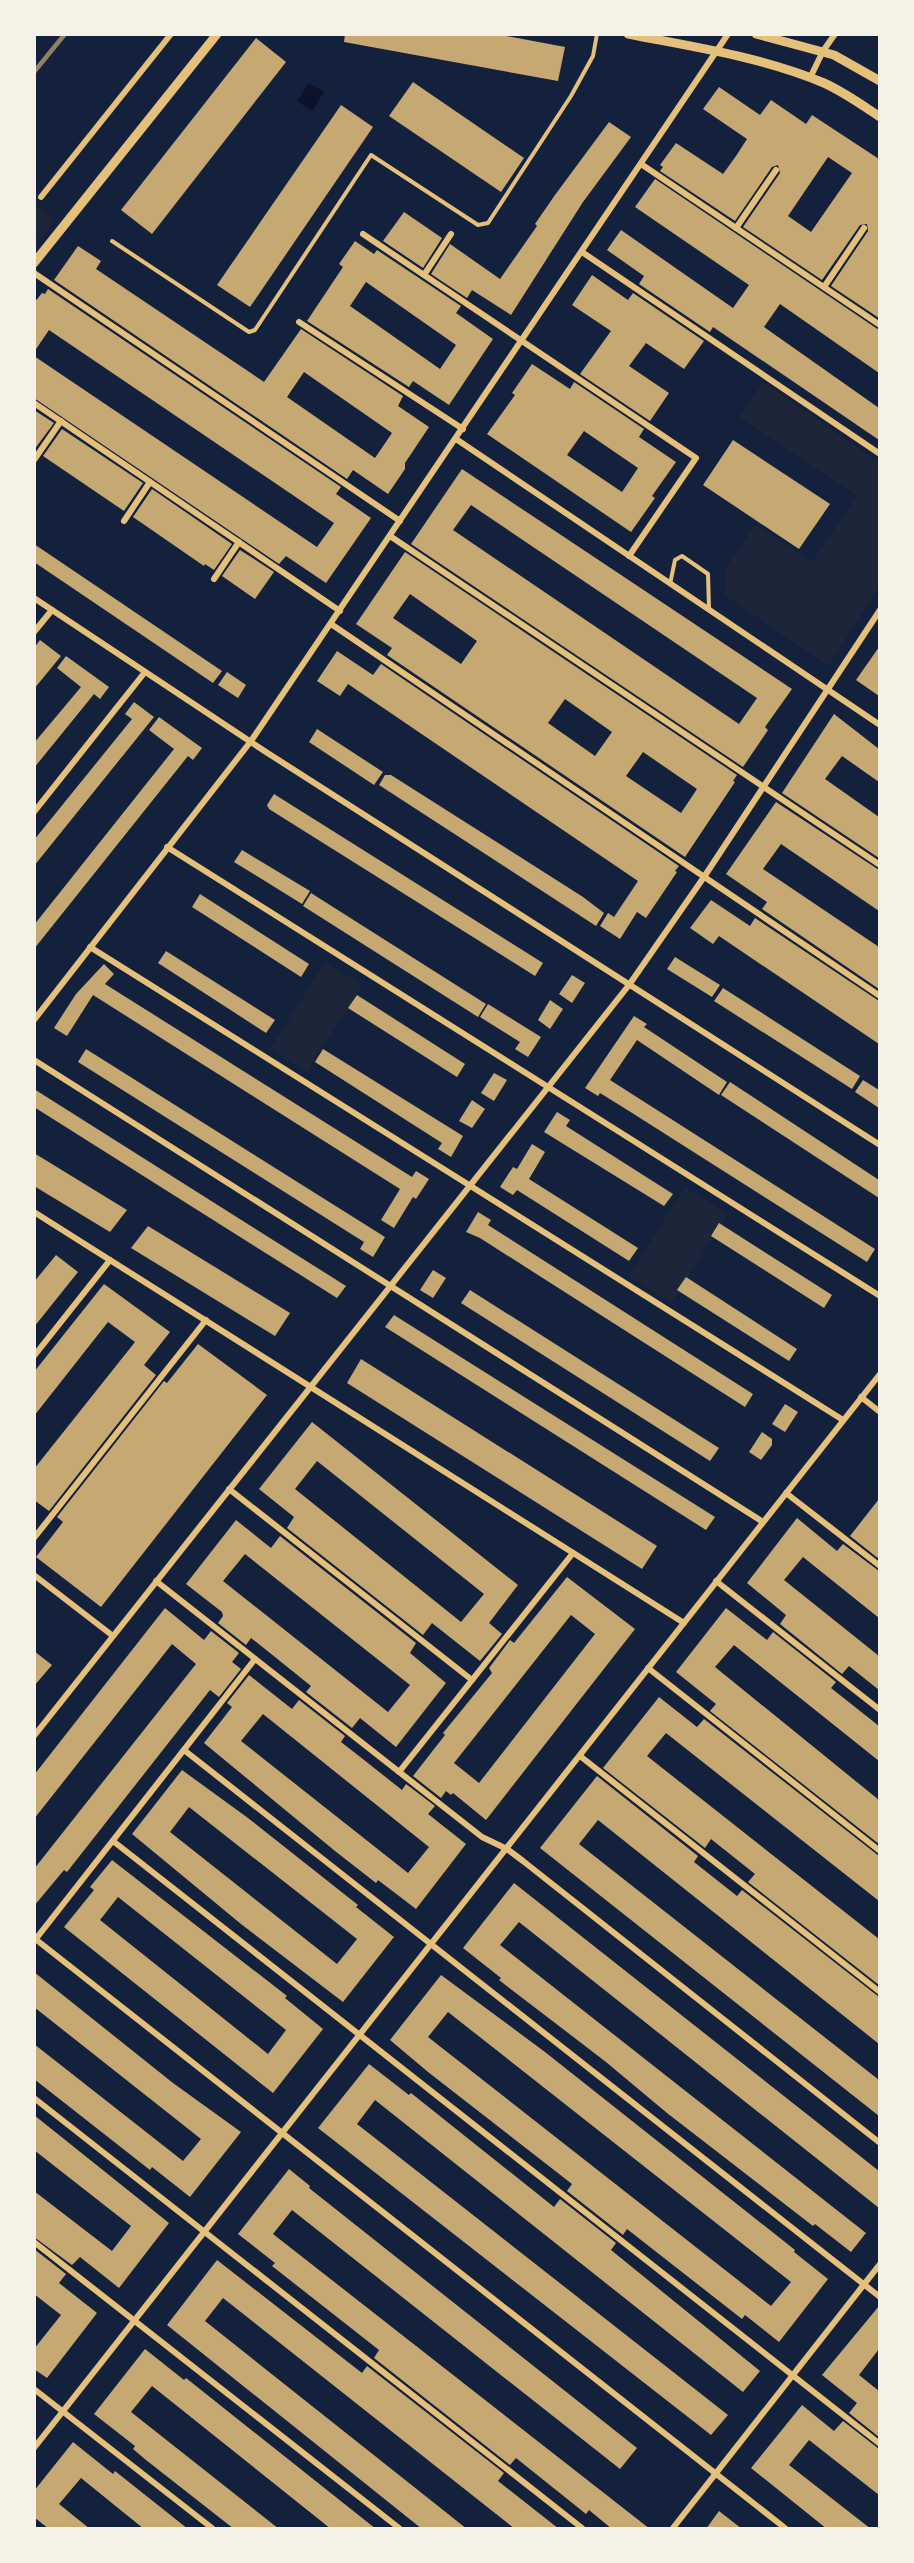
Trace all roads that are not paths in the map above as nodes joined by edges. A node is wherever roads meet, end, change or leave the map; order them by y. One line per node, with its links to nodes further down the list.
1 (171, 34): 15 (street)
2 (217, 34): 22 (street)
3 (597, 34): 20 (lane)
4 (628, 34): 9 (street)
5 (728, 34): 9 (street)
6 (756, 34): 8 (street)
7 (835, 34): 8 (street)
8 (823, 51): 10 (street); 11 (street)
9 (716, 52): 10 (street); 13 (street)
10 (810, 78): 12 (street)
11 (879, 81)
12 (879, 117)
13 (641, 164): 16 (street); 21 (street)
14 (776, 170): 16 (street)
15 (41, 197)
16 (736, 228): 25 (street)
17 (864, 228): 25 (street)
18 (363, 234): 24 (street)
19 (451, 234): 24 (street)
20 (112, 241)
21 (582, 252): 28 (street); 33 (street)
22 (34, 263)
23 (34, 273): 37 (street)
24 (424, 275): 28 (street)
25 (824, 288): 27 (street)
26 (299, 322): 31 (street)
27 (879, 325)
28 (522, 341): 31 (street); 40 (street)
29 (34, 403): 30 (street)
30 (61, 421): 34 (street); 35 (street)
31 (463, 429): 32 (street)
32 (456, 439): 37 (street); 40 (street)
33 (879, 454)
34 (34, 460)
35 (150, 482): 36 (street); 39 (street)
36 (124, 521)
37 (400, 521): 38 (street)
38 (390, 536): 45 (street); 54 (street)
39 (239, 542): 41 (street); 45 (street)
40 (629, 556): 42 (street)
41 (214, 579)
42 (670, 584): 46 (street); 46 (lane)
43 (34, 598): 44 (street)
44 (52, 610): 49 (street); 50 (street)
45 (340, 610): 48 (street)
46 (709, 610): 51 (street)
47 (879, 610): 51 (street)
48 (331, 624): 53 (street); 58 (street)
49 (34, 632)
50 (145, 672): 53 (street); 55 (street)
51 (826, 689): 52 (street); 54 (street)
52 (879, 725)
53 (250, 741): 56 (street); 60 (street)
54 (763, 786): 57 (street); 58 (street)
55 (34, 812)
56 (167, 847): 59 (street); 64 (street)
57 (879, 865)
58 (704, 877): 60 (street); 61 (street)
59 (90, 947): 62 (street); 66 (street)
60 (629, 985): 64 (street); 65 (street)
61 (879, 996)
62 (34, 1020)
63 (34, 1060): 69 (street)
64 (548, 1087): 66 (street); 70 (street)
65 (879, 1145)
66 (469, 1185): 69 (street); 77 (street)
67 (34, 1212): 68 (street)
68 (110, 1260): 71 (street); 72 (street)
69 (390, 1284): 74 (street); 80 (street)
70 (879, 1296)
71 (206, 1320): 74 (street); 81 (street)
72 (34, 1356)
73 (879, 1374): 75 (street)
74 (309, 1386): 78 (street); 82 (street)
75 (861, 1397): 76 (street); 77 (street)
76 (879, 1412)
77 (843, 1420): 79 (street)
78 (228, 1489): 85 (street); 91 (street)
79 (786, 1492): 80 (street); 83 (street)
80 (763, 1522): 86 (street)
81 (34, 1538)
82 (573, 1553): 87 (street); 91 (street)
83 (879, 1566)
84 (34, 1575): 88 (street)
85 (156, 1581): 88 (street); 89 (street)
86 (716, 1581): 87 (street); 92 (street)
87 (684, 1623): 90 (street)
88 (113, 1636): 93 (street)
89 (255, 1659): 94 (street); 96 (street)
90 (648, 1668): 95 (street); 99 (street)
91 (472, 1680): 96 (street)
92 (879, 1710)
93 (34, 1736)
94 (184, 1750): 97 (street); 101 (street)
95 (580, 1755): 98 (street); 102 (street)
96 (399, 1772): 98 (street)
97 (113, 1841): 100 (street); 103 (street)
98 (507, 1849): 101 (street); 106 (street)
99 (879, 1851)
100 (35, 1939): 105 (street)
101 (431, 1944): 103 (street); 110 (street)
102 (879, 1992)
103 (359, 2034): 105 (street); 113 (street)
104 (34, 2098): 107 (street)
105 (281, 2134): 107 (street); 118 (street)
106 (879, 2143)
107 (204, 2232): 112 (street); 121 (street)
108 (34, 2242): 112 (street)
109 (879, 2264): 110 (street)
110 (864, 2285): 111 (street); 113 (street)
111 (879, 2297)
112 (135, 2320): 115 (street); 120 (street)
113 (793, 2375): 116 (street); 118 (street)
114 (34, 2389): 115 (street)
115 (63, 2411): 117 (street); 119 (street)
116 (879, 2444)
117 (34, 2448)
118 (716, 2474): 122 (street); 123 (street)
119 (212, 2529)
120 (399, 2529)
121 (582, 2529)
122 (673, 2529)
123 (785, 2529)

